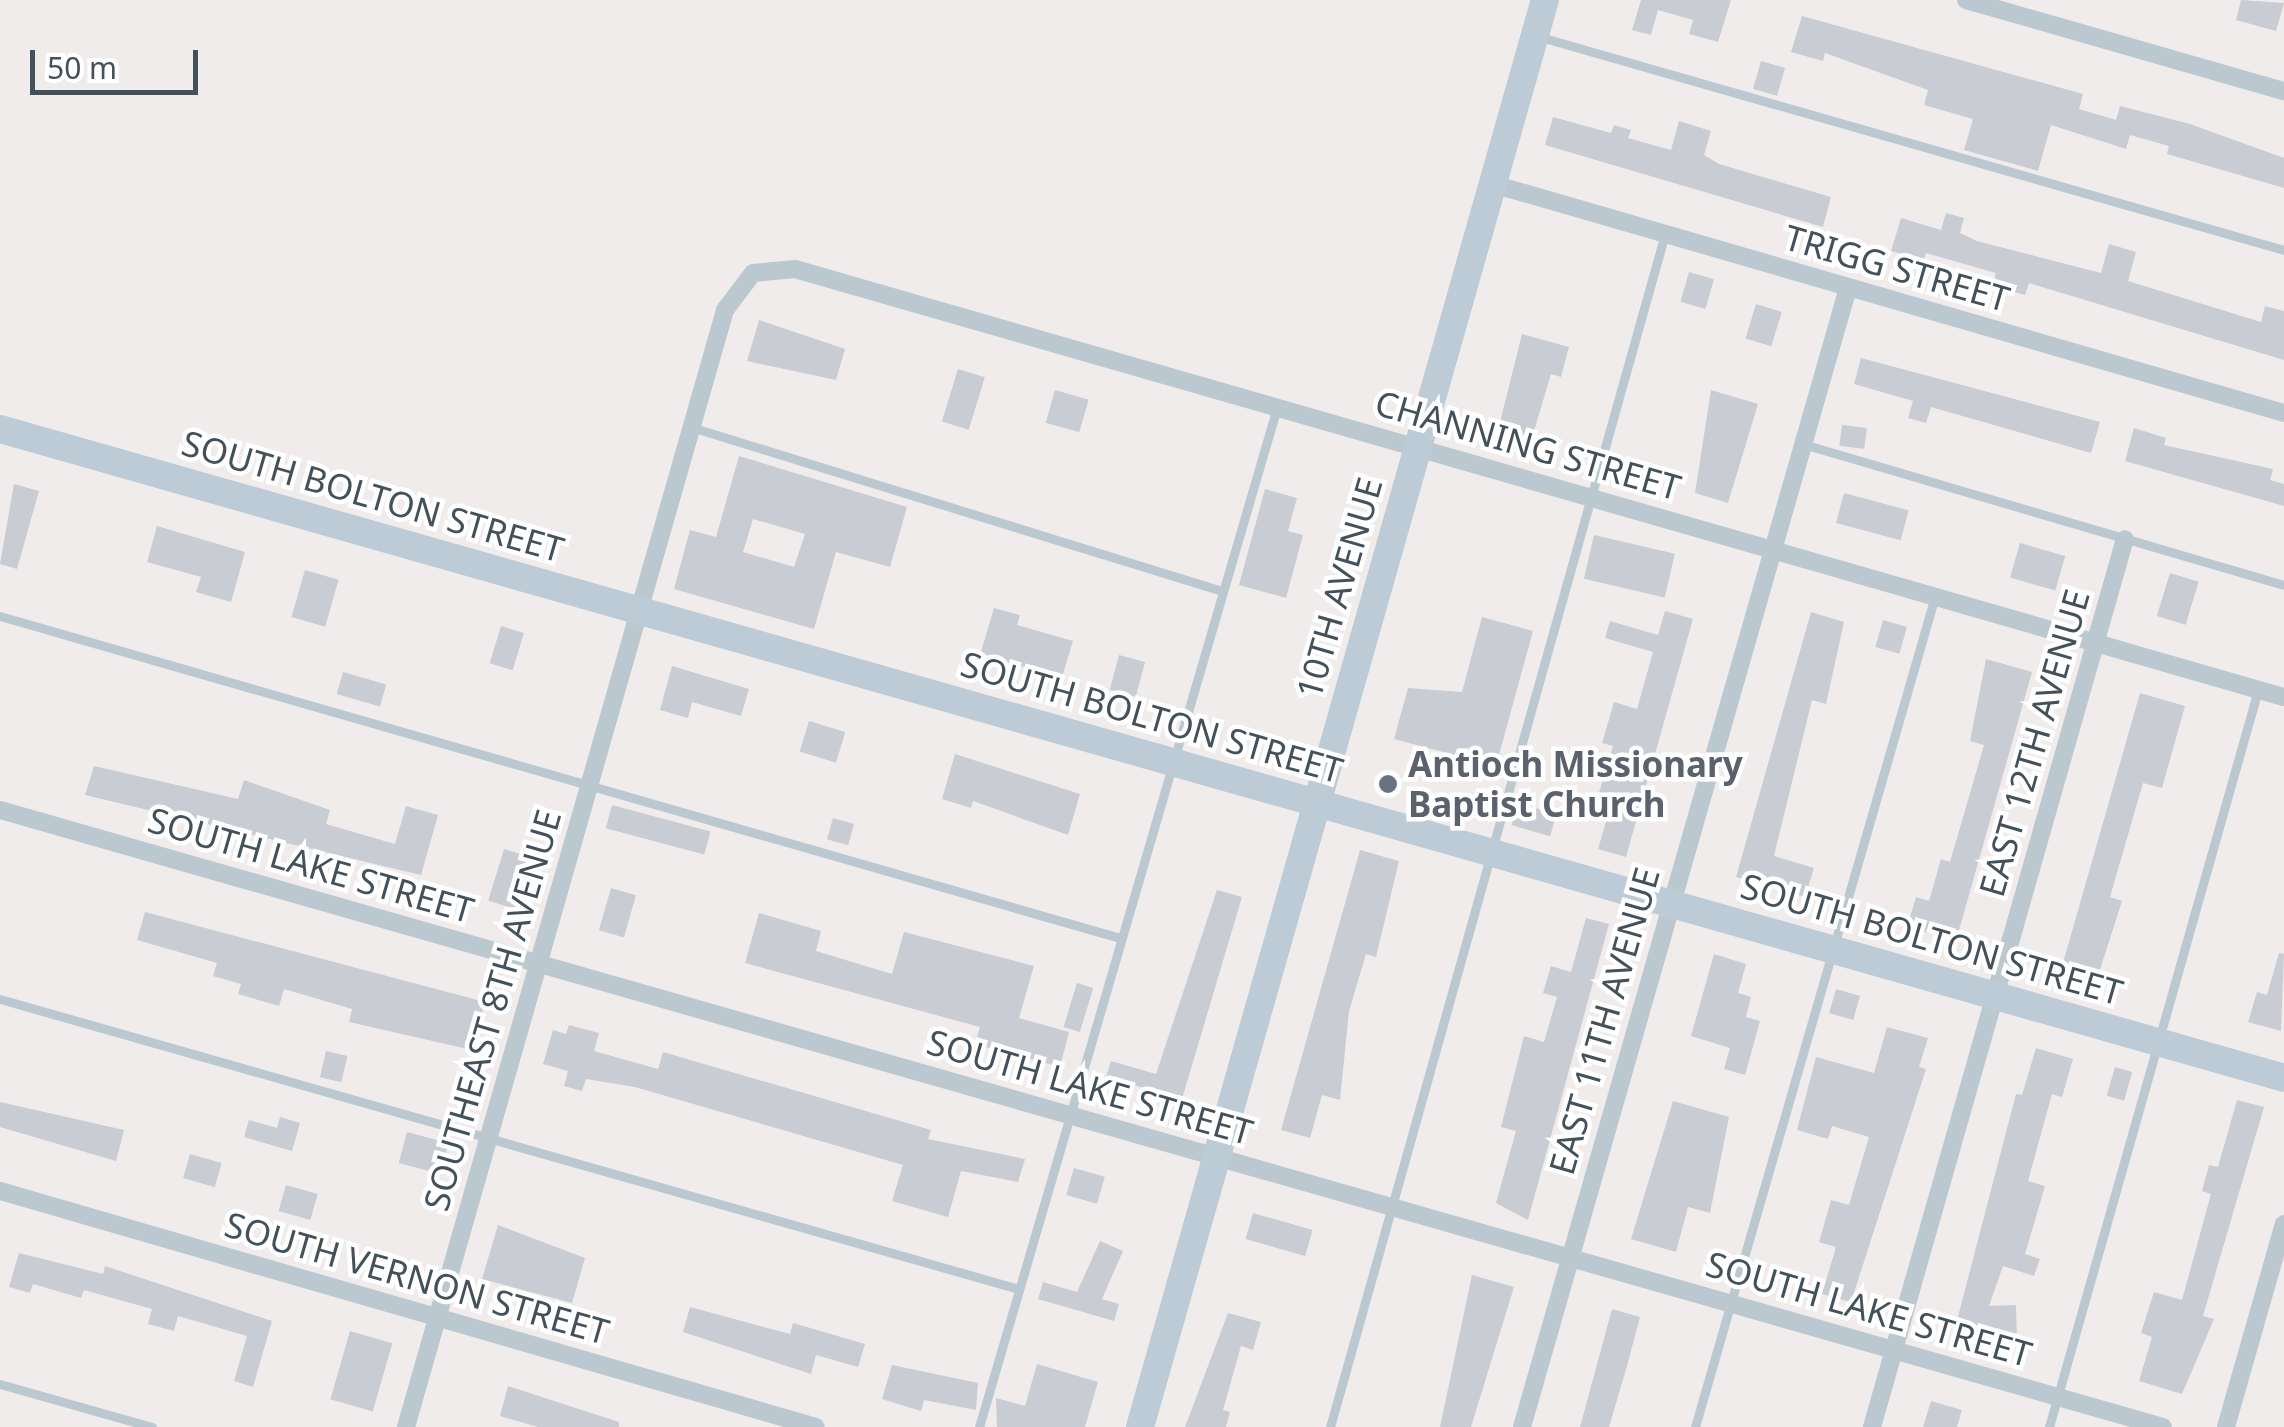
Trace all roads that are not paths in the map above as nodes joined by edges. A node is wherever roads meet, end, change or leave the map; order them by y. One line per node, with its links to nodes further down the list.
1 (1545, 0): 3 (main road, 10TH AVENUE)
2 (1966, 0): 4 (street)
3 (1535, 36): 5 (main road, 10TH AVENUE); 7 (lane)
4 (2284, 91)
5 (1493, 184): 6 (street, TRIGG STREET); 15 (main road, 10TH AVENUE)
6 (1665, 234): 9 (street, TRIGG STREET); 16 (lane)
7 (2284, 250)
8 (753, 274): 10 (street, CHANNING STREET); 12 (street, SOUTHEAST 8TH AVENUE)
9 (1848, 288): 11 (street, TRIGG STREET); 14 (street, EAST 11TH AVENUE)
10 (1277, 407): 15 (street, CHANNING STREET); 20 (lane)
11 (2284, 414)
12 (691, 427): 20 (lane); 22 (street, SOUTHEAST 8TH AVENUE)
13 (0, 430): 22 (main road, SOUTH BOLTON STREET)
14 (1803, 444): 17 (lane); 18 (street, EAST 11TH AVENUE)
15 (1418, 447): 16 (street, CHANNING STREET); 29 (main road, 10TH AVENUE)
16 (1595, 498): 18 (street, CHANNING STREET); 31 (lane)
17 (2125, 538): 19 (lane); 24 (street, EAST 12TH AVENUE)
18 (1772, 549): 21 (street, CHANNING STREET); 32 (street, EAST 11TH AVENUE)
19 (2284, 585)
20 (1222, 591): 27 (lane)
21 (1935, 596): 24 (street, CHANNING STREET); 34 (lane)
22 (639, 610): 27 (main road, SOUTH BOLTON STREET); 28 (street, SOUTHEAST 8TH AVENUE)
23 (0, 616): 28 (lane)
24 (2095, 643): 25 (street, CHANNING STREET); 36 (street, EAST 12TH AVENUE)
25 (2258, 690): 26 (street, CHANNING STREET); 38 (lane)
26 (2284, 697)
27 (1172, 762): 29 (main road, SOUTH BOLTON STREET); 33 (lane)
28 (590, 786): 33 (lane); 35 (street, SOUTHEAST 8TH AVENUE)
29 (1317, 803): 31 (main road, SOUTH BOLTON STREET); 42 (main road, 10TH AVENUE)
30 (0, 810): 35 (street, SOUTH LAKE STREET)
31 (1493, 853): 32 (main road, SOUTH BOLTON STREET); 44 (lane)
32 (1672, 903): 34 (main road, SOUTH BOLTON STREET); 46 (street, EAST 11TH AVENUE)
33 (1120, 938): 40 (lane)
34 (1832, 949): 36 (main road, SOUTH BOLTON STREET); 48 (lane)
35 (540, 964): 40 (street, SOUTH LAKE STREET); 41 (street, SOUTHEAST 8TH AVENUE)
36 (1996, 997): 38 (main road, SOUTH BOLTON STREET); 50 (street, EAST 12TH AVENUE)
37 (0, 1000): 41 (lane)
38 (2156, 1042): 39 (main road, SOUTH BOLTON STREET); 52 (lane)
39 (2284, 1078)
40 (1069, 1114): 42 (street, SOUTH LAKE STREET); 47 (lane)
41 (488, 1143): 47 (lane); 49 (street, SOUTHEAST 8TH AVENUE)
42 (1216, 1156): 44 (street, SOUTH LAKE STREET); 57 (main road, 10TH AVENUE)
43 (0, 1192): 49 (street, SOUTH VERNON STREET)
44 (1394, 1208): 46 (street, SOUTH LAKE STREET); 58 (lane)
45 (2284, 1224): 64 (street)
46 (1570, 1258): 48 (street, SOUTH LAKE STREET); 59 (street, EAST 11TH AVENUE)
47 (1018, 1290): 56 (lane)
48 (1730, 1303): 50 (street, SOUTH LAKE STREET); 60 (lane)
49 (437, 1317): 54 (street, SOUTHEAST 8TH AVENUE); 55 (street, SOUTH VERNON STREET)
50 (1894, 1349): 52 (street, SOUTH LAKE STREET); 61 (street, EAST 12TH AVENUE)
51 (0, 1384): 53 (lane)
52 (2058, 1397): 62 (lane); 63 (street, SOUTH LAKE STREET)
53 (152, 1427)
54 (406, 1427)
55 (816, 1427)
56 (979, 1427)
57 (1140, 1427)
58 (1330, 1427)
59 (1522, 1427)
60 (1695, 1427)
61 (1872, 1427)
62 (2049, 1427)
63 (2162, 1427)
64 (2226, 1427)

